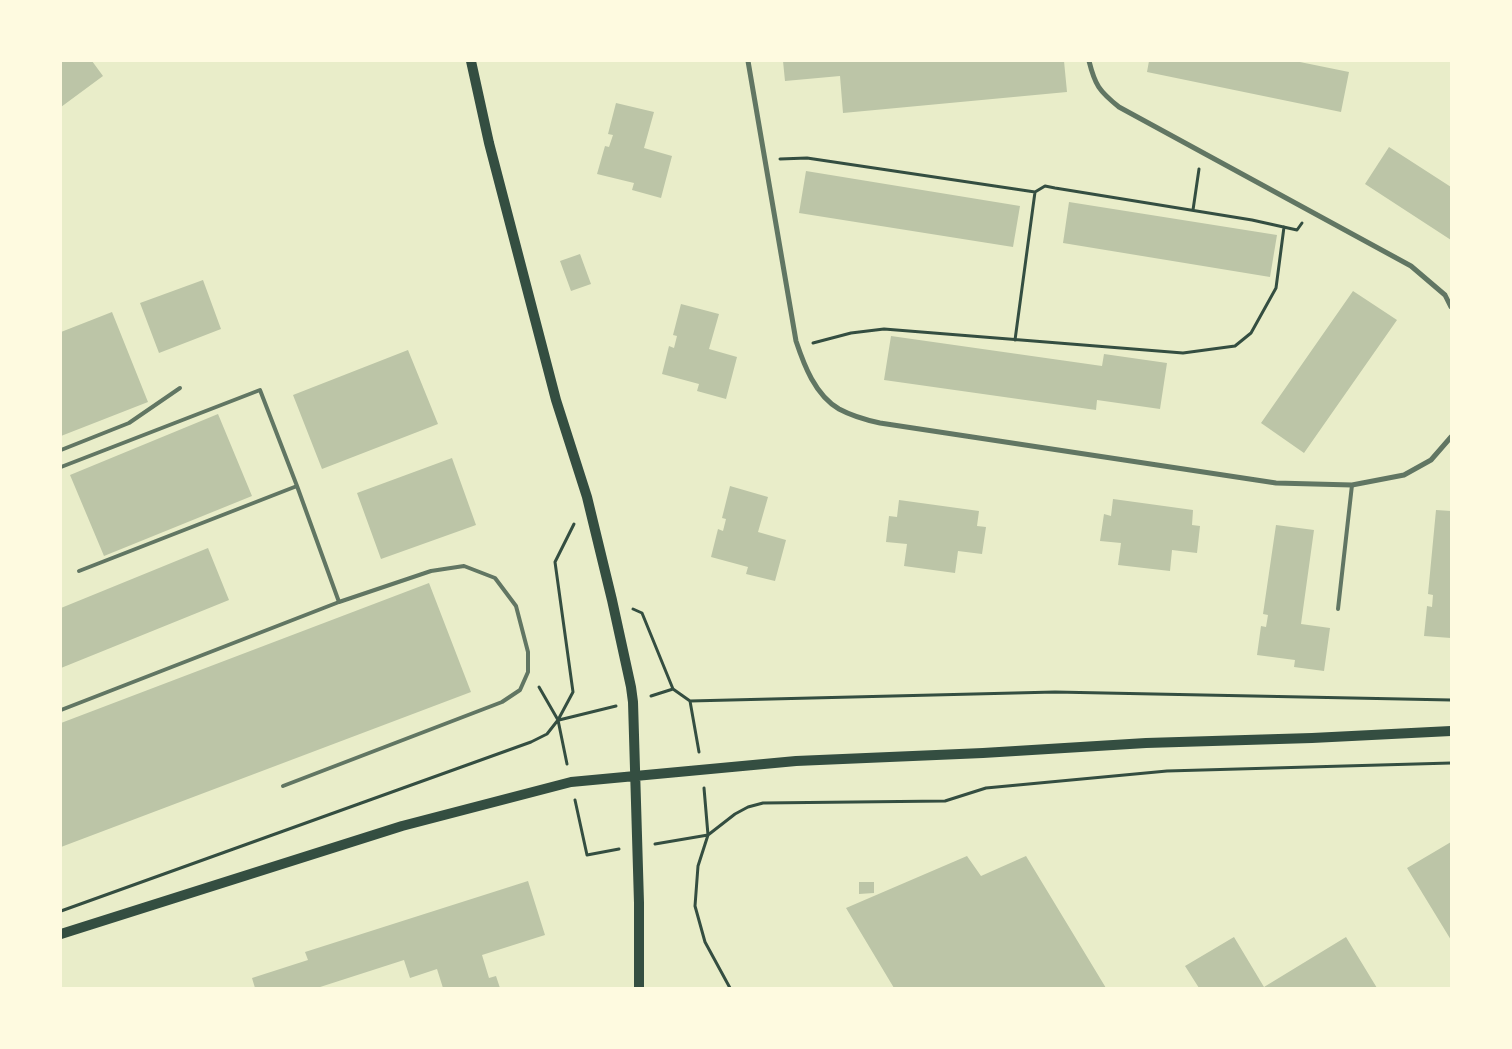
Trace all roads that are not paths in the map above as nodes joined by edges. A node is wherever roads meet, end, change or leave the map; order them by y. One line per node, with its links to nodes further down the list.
1 (471, 61): 16 (main road)
2 (748, 61): 9 (street)
3 (1090, 61): 4 (street)
4 (1451, 307)
5 (180, 388): 7 (lane)
6 (1451, 437): 9 (street)
7 (61, 450)
8 (61, 467): 10 (lane)
9 (1352, 485): 13 (lane)
10 (297, 486): 11 (lane); 12 (lane)
11 (79, 571)
12 (340, 602): 14 (lane); 17 (lane)
13 (1338, 609)
14 (61, 710)
15 (1451, 731): 16 (main road)
16 (636, 776): 18 (main road); 19 (main road)
17 (284, 786)
18 (61, 934)
19 (638, 988)

